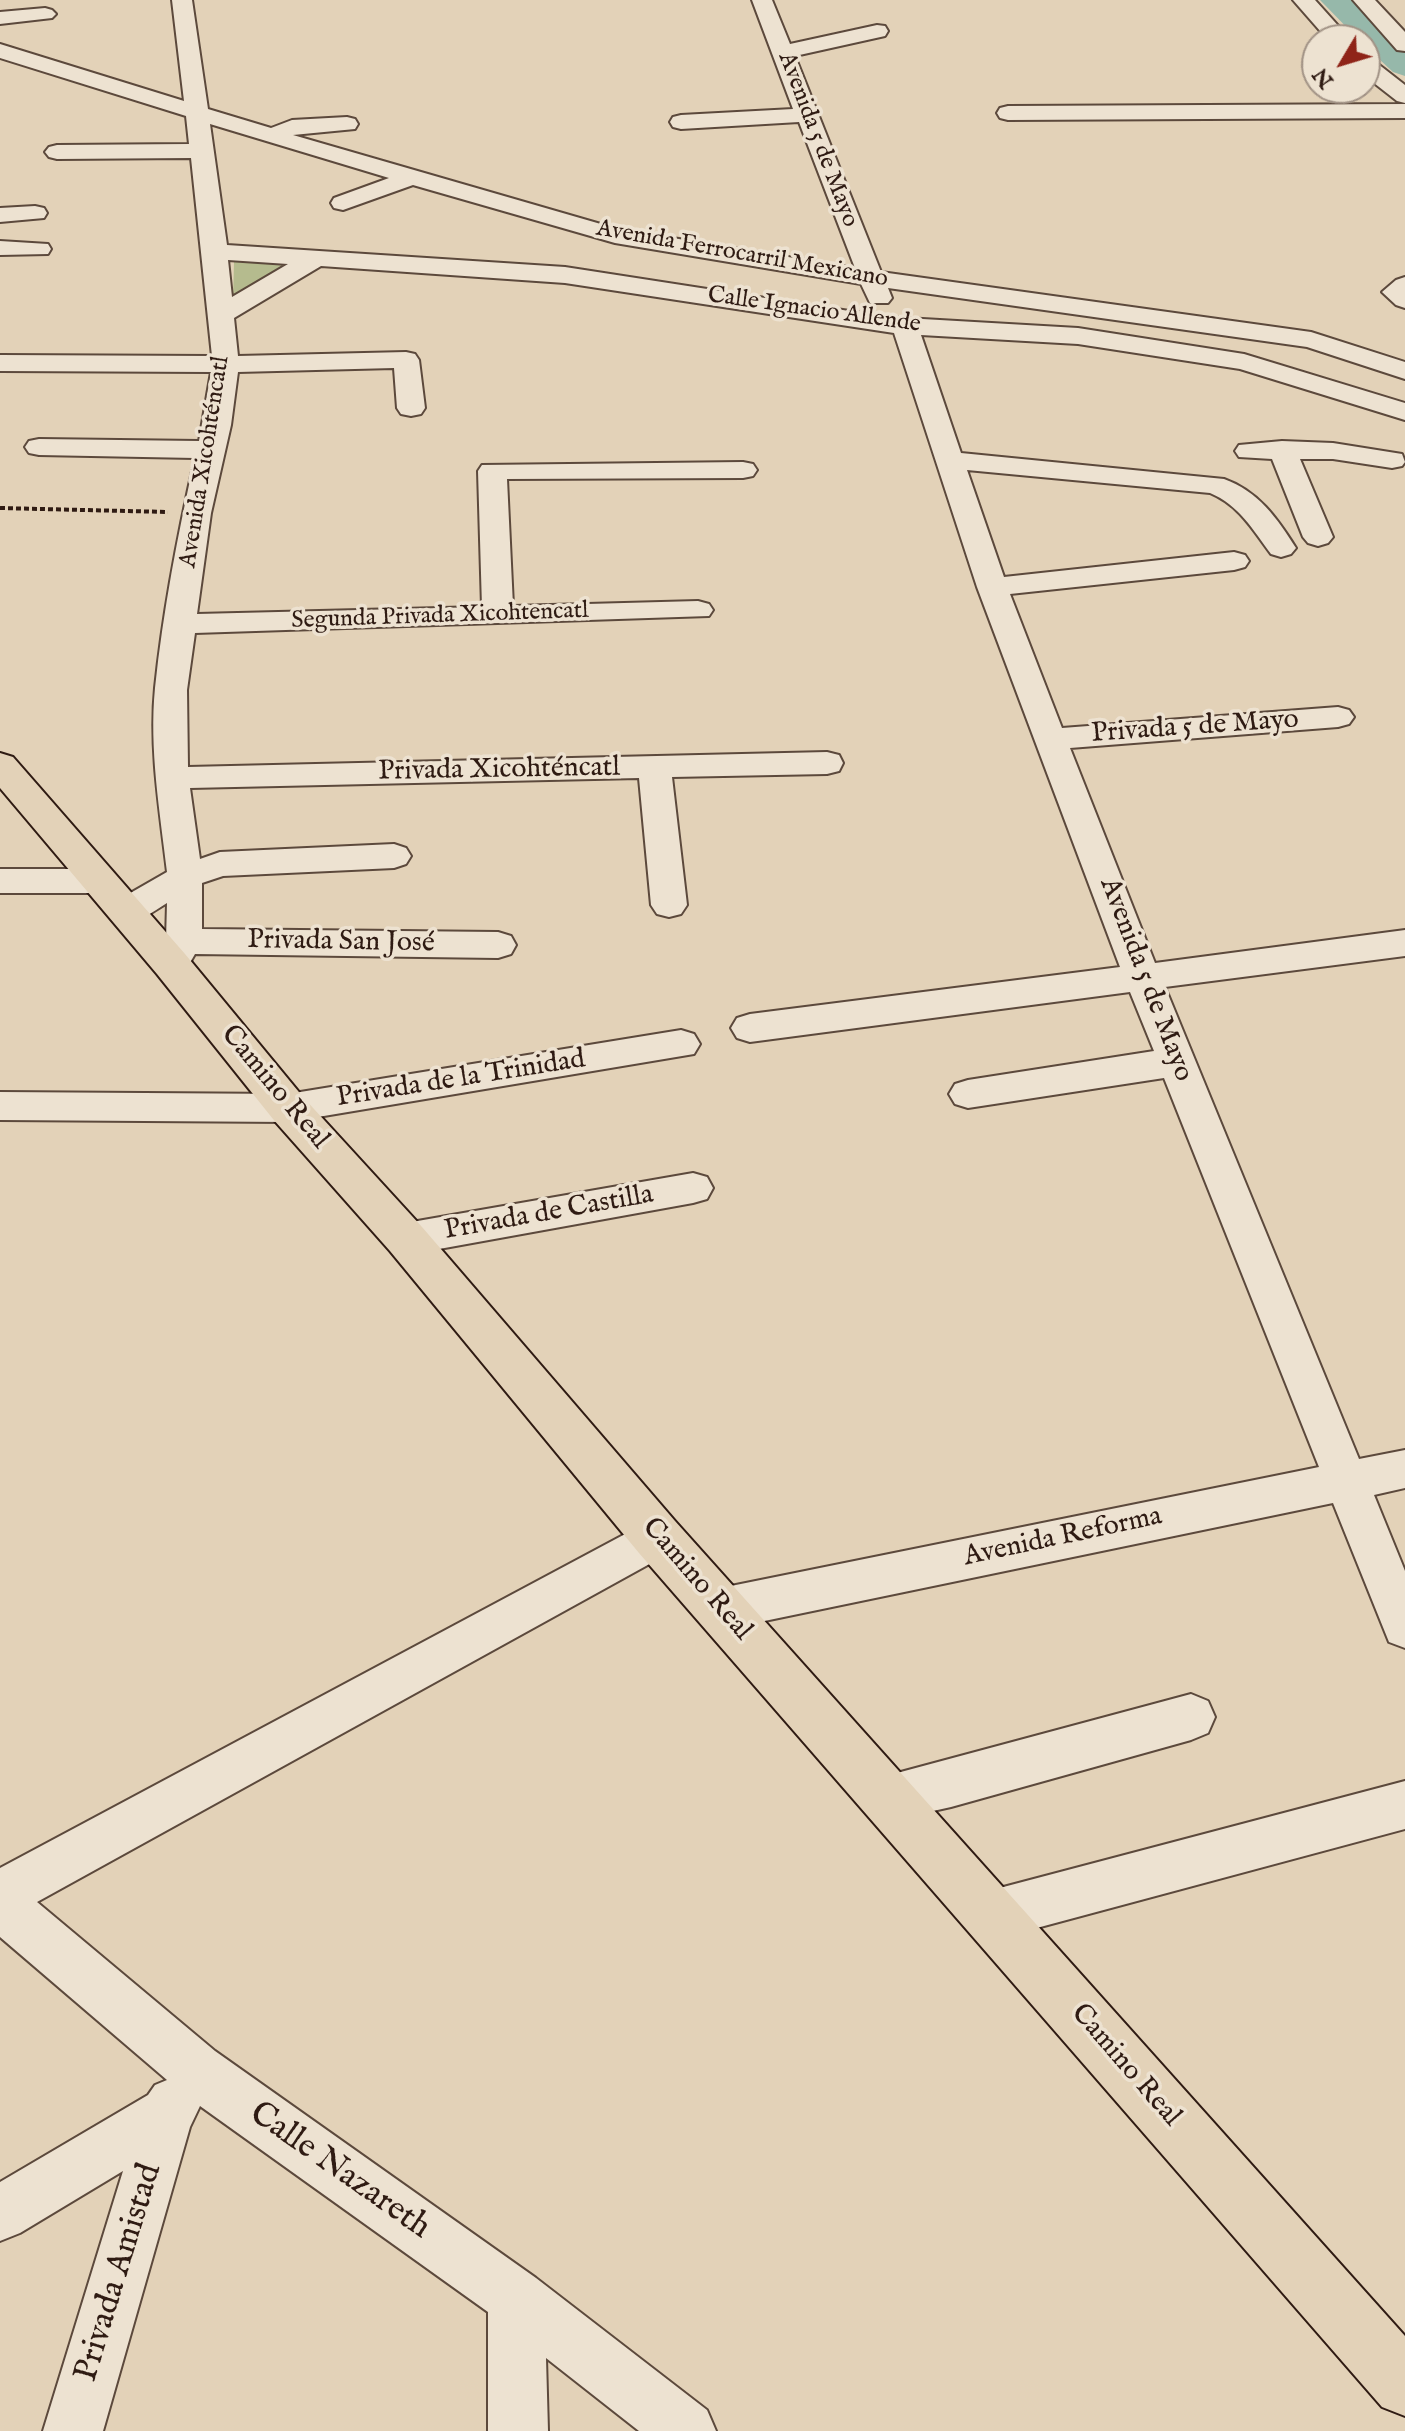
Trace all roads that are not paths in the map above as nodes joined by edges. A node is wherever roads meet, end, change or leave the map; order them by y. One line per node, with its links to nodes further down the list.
1 (182, 0): 14 (street, Avenida Xicohténcatl)
2 (762, 0): 11 (street, Avenida 5 de Mayo)
3 (1303, 0): 7 (street)
4 (1363, 0): 9 (street)
5 (45, 14): 6 (street)
6 (0, 18)
7 (1325, 24)
8 (877, 31): 11 (street)
9 (1405, 45)
10 (0, 51): 14 (street, Avenida Ferrocarril Mexicano)
11 (783, 52): 17 (street, Avenida 5 de Mayo)
12 (1381, 77): 13 (street)
13 (1405, 96)
14 (194, 111): 20 (street, Avenida Ferrocarril Mexicano); 21 (street, Avenida Xicohténcatl)
15 (1405, 111): 16 (street)
16 (1008, 113)
17 (807, 115): 18 (street); 31 (street, Avenida 5 de Mayo)
18 (681, 122)
19 (347, 124): 20 (street)
20 (272, 136): 23 (street, Avenida Ferrocarril Mexicano)
21 (200, 151): 22 (street); 29 (street, Avenida Xicohténcatl)
22 (57, 152)
23 (412, 177): 24 (street); 31 (street, Avenida Ferrocarril Mexicano)
24 (343, 203)
25 (35, 213): 26 (street)
26 (0, 215)
27 (0, 248): 28 (street)
28 (39, 249)
29 (215, 252): 30 (street, Calle Ignacio Allende); 32 (street, Avenida Xicohténcatl)
30 (317, 258): 32 (street); 33 (street, Calle Ignacio Allende)
31 (871, 278): 33 (street, Avenida 5 de Mayo); 36 (street, Avenida Ferrocarril Mexicano)
32 (222, 314): 35 (street, Avenida Xicohténcatl)
33 (897, 325): 37 (street, Calle Ignacio Allende); 44 (street, Avenida 5 de Mayo)
34 (0, 363): 35 (street)
35 (226, 364): 38 (street); 42 (street, Avenida Xicohténcatl)
36 (1405, 371)
37 (1371, 401): 39 (street, Calle Ignacio Allende); 46 (street)
38 (411, 408)
39 (1405, 412)
40 (39, 447): 42 (street)
41 (1282, 449): 43 (street); 46 (street); 47 (street)
42 (211, 450): 53 (street, Avenida Xicohténcatl)
43 (1249, 451)
44 (948, 460): 48 (street); 50 (street, Avenida 5 de Mayo)
45 (743, 470): 52 (street)
46 (1399, 472)
47 (1318, 537)
48 (1281, 548)
49 (1234, 561): 50 (street)
50 (992, 587): 55 (street, Avenida 5 de Mayo)
51 (698, 610): 52 (street, Segunda Privada Xicohtencatl)
52 (498, 615): 53 (street, Segunda Privada Xicohtencatl)
53 (181, 624): 59 (street, Avenida Xicohténcatl)
54 (1338, 717): 55 (street, Privada 5 de Mayo)
55 (1052, 739): 68 (street, Avenida 5 de Mayo)
56 (827, 763): 58 (street, Privada Xicohténcatl)
57 (0, 765): 63 (main road, Camino Real)
58 (654, 767): 59 (street, Privada Xicohténcatl); 64 (street)
59 (172, 778): 61 (street, Avenida Xicohténcatl)
60 (394, 856): 61 (street)
61 (185, 877): 63 (street); 67 (street, Avenida Xicohténcatl)
62 (0, 881): 63 (street)
63 (111, 896): 67 (main road, Camino Real)
64 (669, 905)
65 (1405, 943): 68 (street)
66 (498, 945): 67 (street, Privada San José)
67 (178, 953): 74 (main road, Camino Real)
68 (1143, 979): 69 (street); 71 (street, Avenida 5 de Mayo)
69 (750, 1028)
70 (681, 1044): 74 (street, Privada de la Trinidad)
71 (1176, 1062): 72 (street); 78 (street, Avenida 5 de Mayo)
72 (968, 1094)
73 (0, 1106): 74 (street, Privada de la Trinidad)
74 (288, 1108): 76 (main road, Camino Real)
75 (693, 1188): 76 (street, Privada de Castilla)
76 (406, 1239): 79 (main road, Camino Real)
77 (1405, 1469): 78 (street, Avenida Reforma)
78 (1345, 1480): 80 (street, Avenida Reforma); 81 (street, Avenida 5 de Mayo)
79 (657, 1537): 80 (main road, Camino Real); 85 (street)
80 (721, 1609): 83 (main road, Camino Real)
81 (1403, 1616)
82 (1191, 1717): 83 (street)
83 (888, 1797): 87 (main road, Camino Real)
84 (1405, 1805): 87 (street)
85 (0, 1895)
86 (0, 1904): 88 (street, Calle Nazareth)
87 (992, 1915): 91 (main road, Camino Real)
88 (182, 2092): 89 (street); 90 (street, Calle Nazareth); 92 (street, Privada Amistad)
89 (0, 2213)
90 (516, 2298): 93 (street); 94 (street, Calle Nazareth)
91 (1405, 2384)
92 (73, 2431)
93 (518, 2431)
94 (686, 2431)

